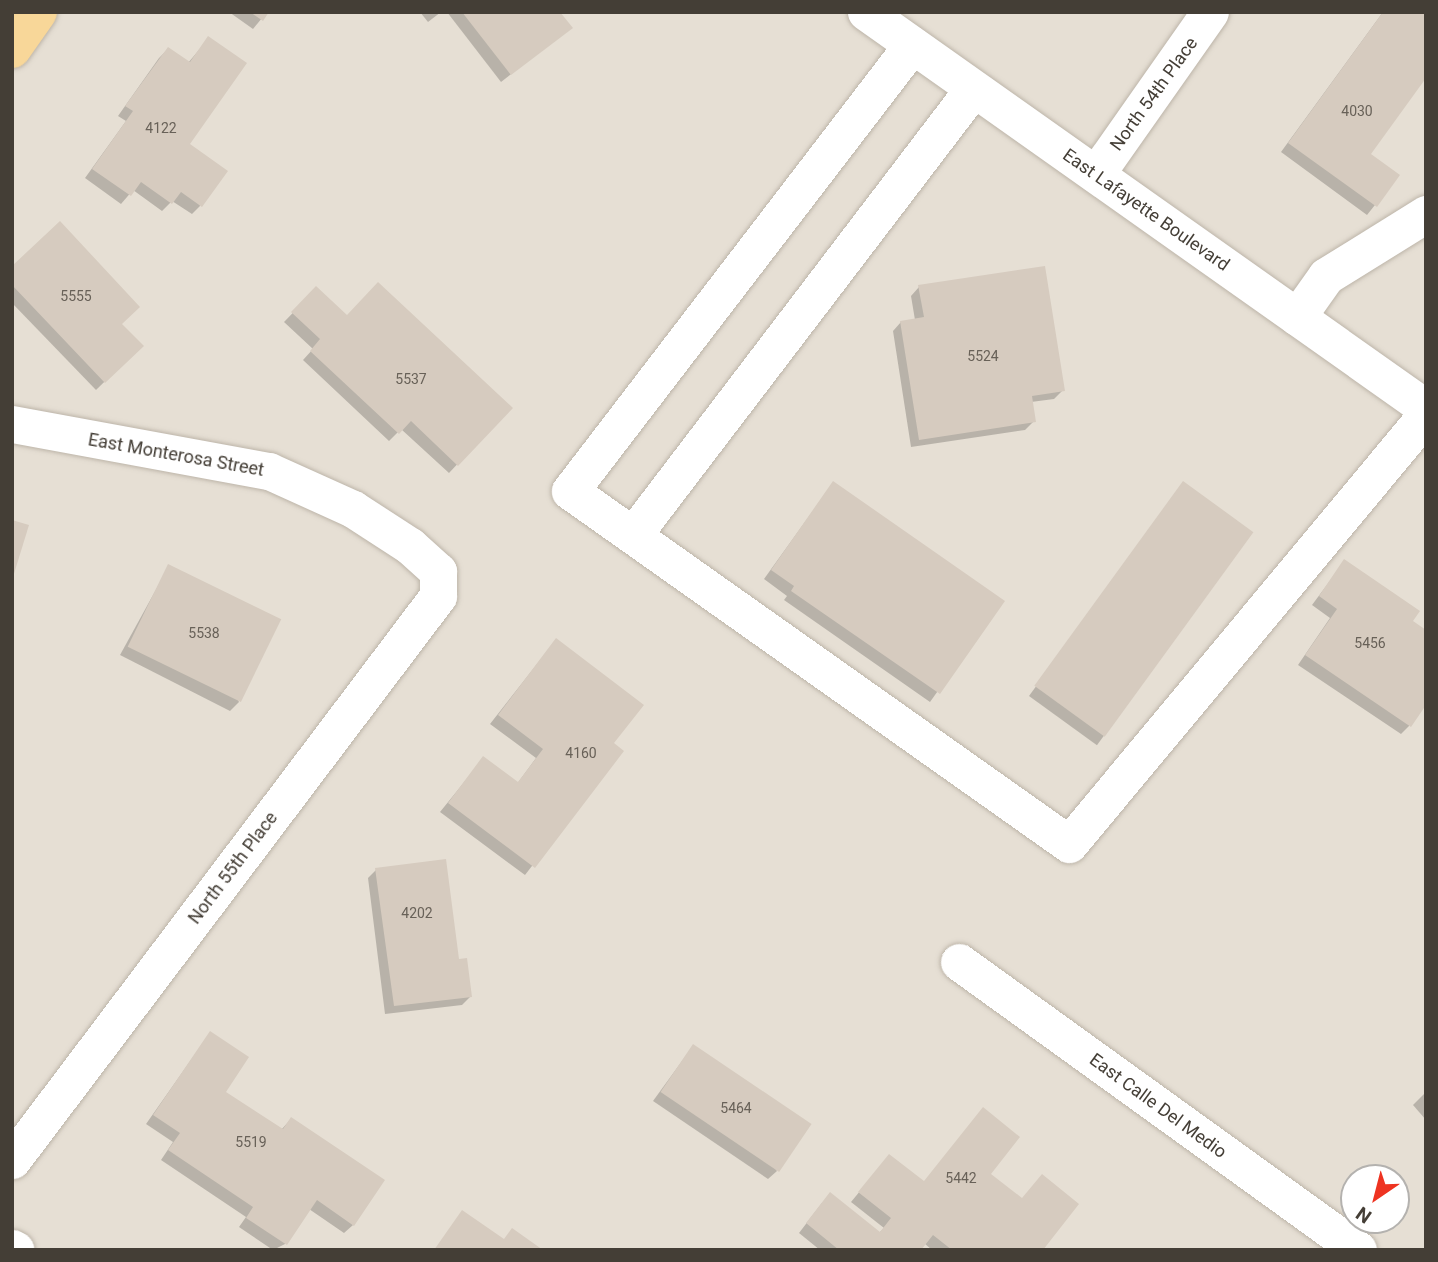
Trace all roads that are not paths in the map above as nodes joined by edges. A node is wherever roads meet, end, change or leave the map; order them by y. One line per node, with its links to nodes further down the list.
1 (38, 12): 5 (main road)
2 (866, 12): 4 (street, East Lafayette Boulevard)
3 (1210, 12): 7 (street, North 54th Place)
4 (912, 45): 6 (street, East Lafayette Boulevard); 13 (street)
5 (12, 49)
6 (973, 89): 7 (street, East Lafayette Boulevard); 13 (street)
7 (1096, 174): 9 (street, East Lafayette Boulevard)
8 (1426, 214): 9 (street)
9 (1297, 317): 10 (street, East Lafayette Boulevard)
10 (1426, 408)
11 (1426, 415): 13 (street)
12 (12, 424): 14 (street, East Monterosa Street)
13 (633, 535)
14 (438, 570): 16 (street, North 55th Place)
15 (959, 962): 17 (street, East Calle Del Medio)
16 (12, 1160)
17 (1358, 1250)

